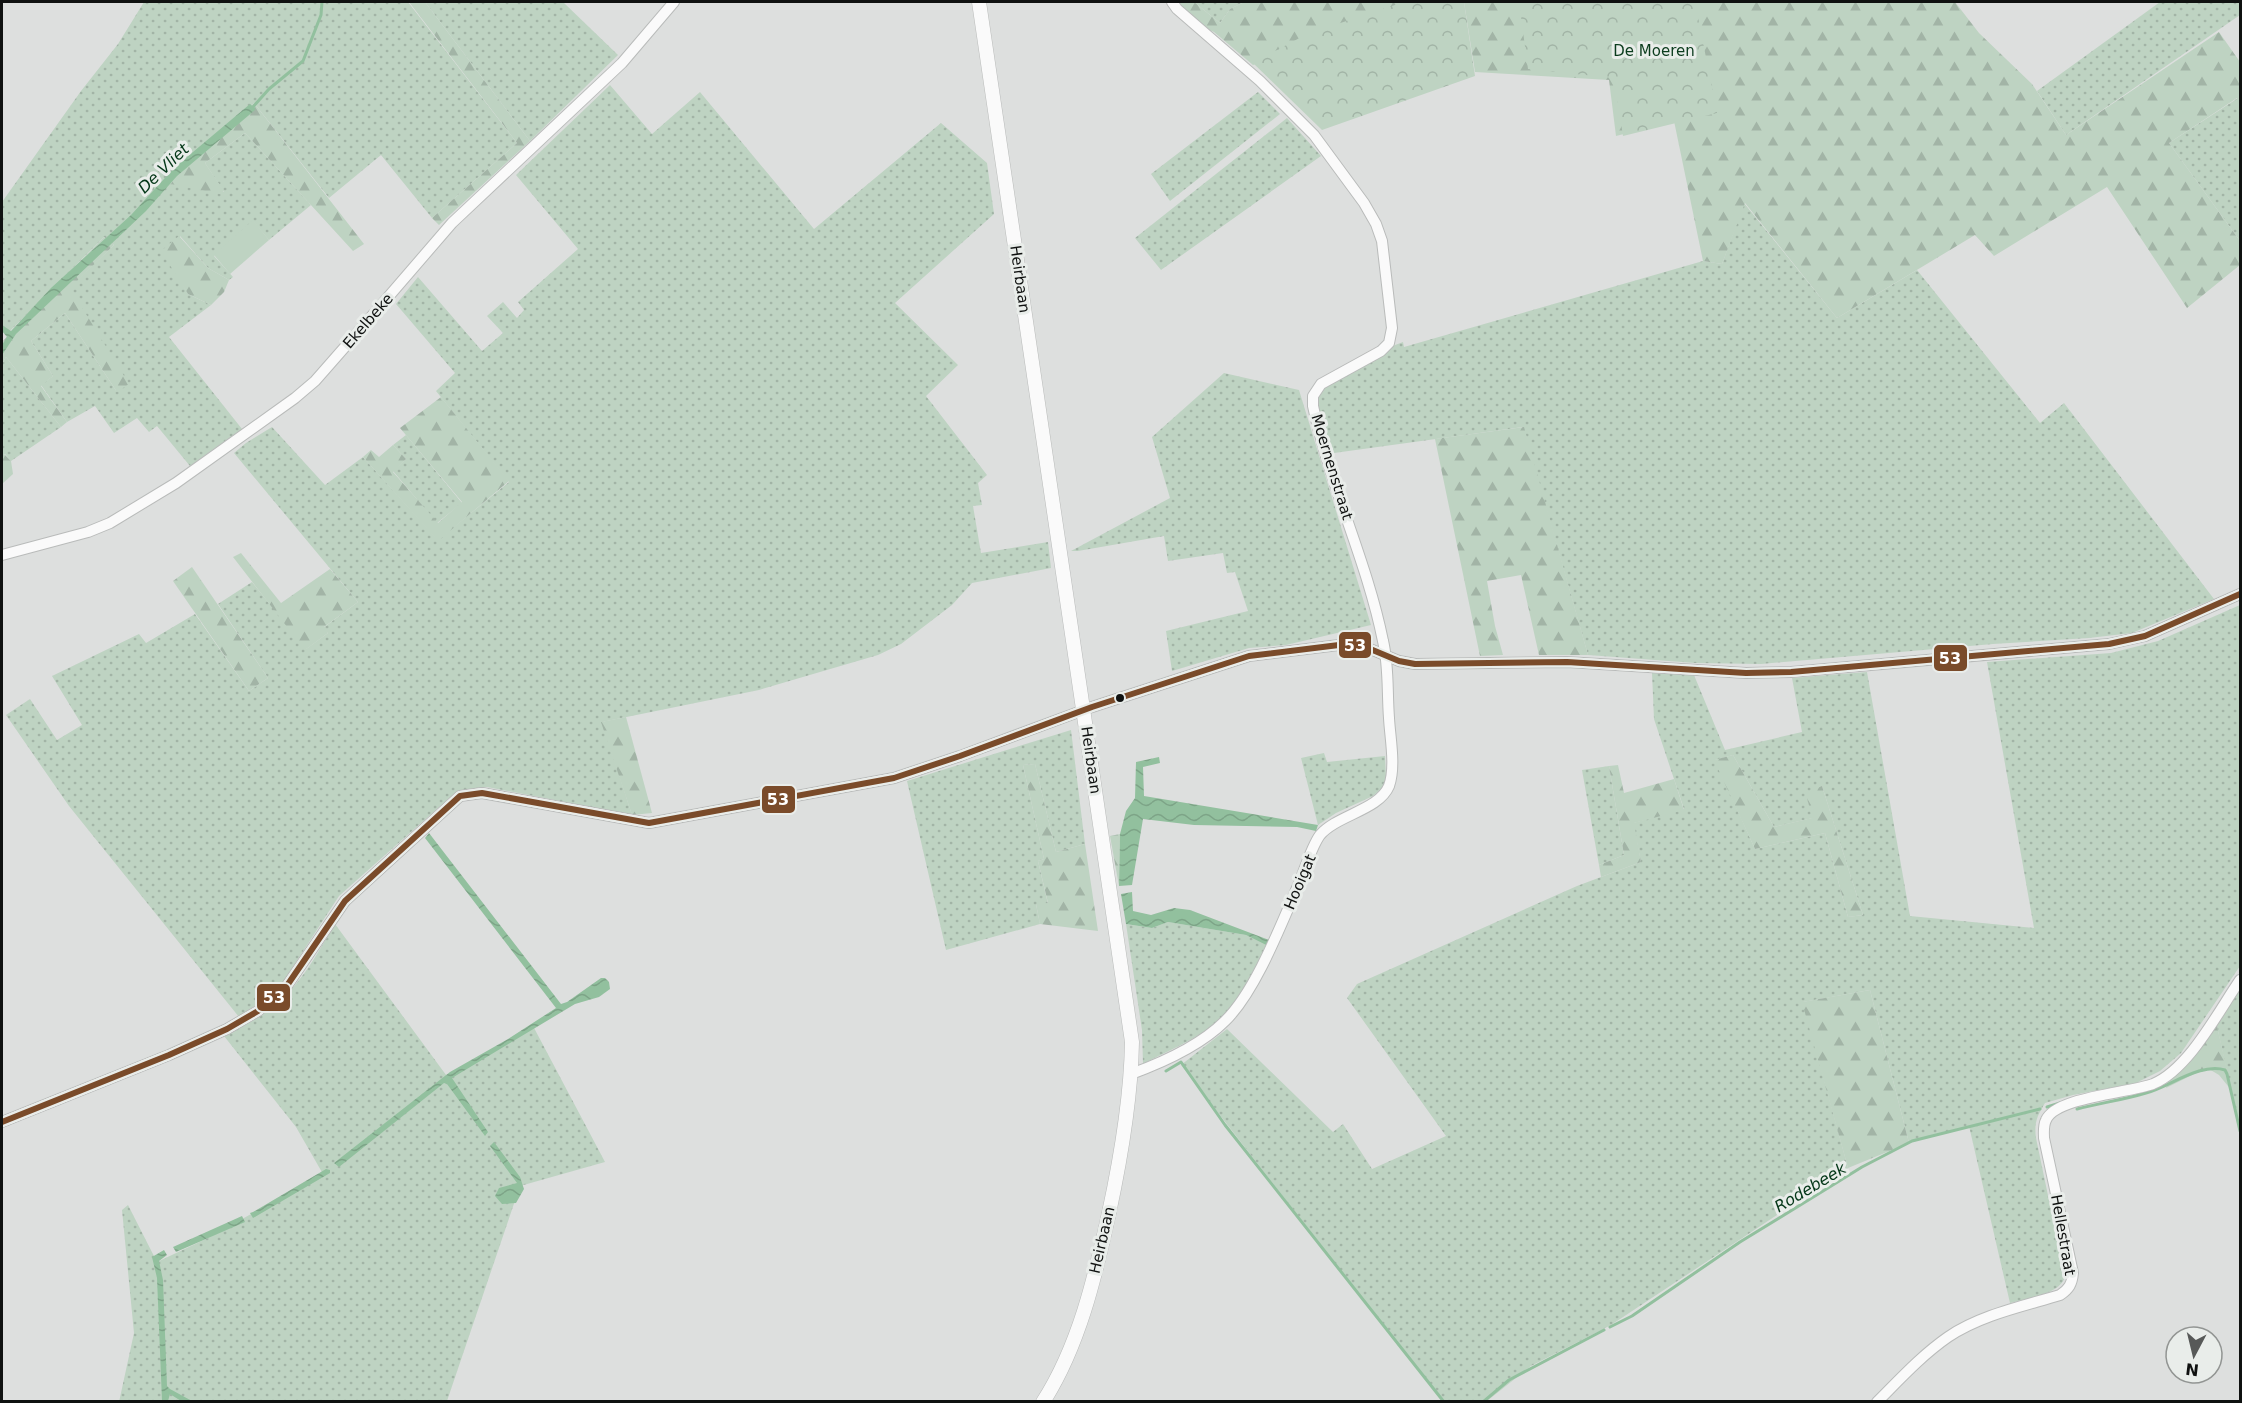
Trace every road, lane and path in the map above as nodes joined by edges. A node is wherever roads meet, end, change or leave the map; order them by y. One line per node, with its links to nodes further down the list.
1 (675, 2): 4 (street, Ekelbeke)
2 (979, 2): 7 (main road, Heirbaan)
3 (1172, 2): 6 (street, Moernenstraat)
4 (2, 555)
5 (2241, 594): 6 (street)
6 (1386, 656): 7 (street); 9 (street, Hooigat)
7 (1084, 709): 9 (main road, Heirbaan); 10 (street)
8 (2241, 980): 12 (street, Hellestraat)
9 (1131, 1074): 11 (main road, Heirbaan)
10 (2, 1122)
11 (1043, 1401)
12 (1877, 1401)

